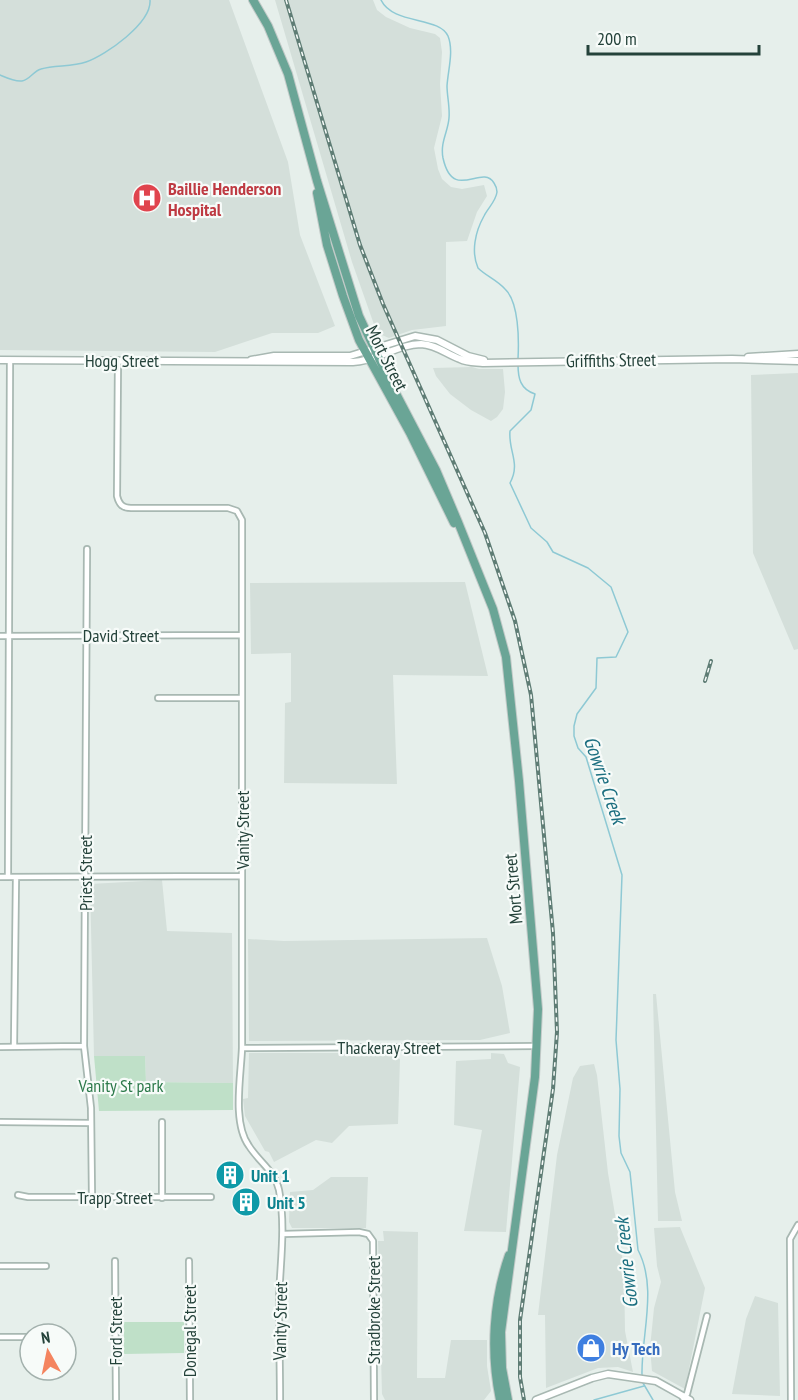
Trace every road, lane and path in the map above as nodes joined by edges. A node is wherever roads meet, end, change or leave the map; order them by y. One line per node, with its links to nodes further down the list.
1 (253, 0): 2 (main road, Mort Street)
2 (369, 350): 4 (main road, Mort Street); 9 (street, Hogg Street); 11 (street, Griffiths Street)
3 (798, 354): 5 (street, Griffiths Street)
4 (374, 359): 9 (street, Hogg Street); 11 (street, Griffiths Street); 27 (main road, Mort Street)
5 (732, 359): 10 (street, Griffiths Street); 11 (street, Griffiths Street)
6 (0, 360): 7 (street, Hogg Street)
7 (10, 360): 8 (street, Hogg Street); 13 (street)
8 (118, 360): 9 (street, Hogg Street); 16 (street, Vanity Street)
9 (244, 361)
10 (798, 361)
11 (489, 362)
12 (0, 521): 13 (street)
13 (8, 521): 18 (street)
14 (87, 549): 15 (street, Priest Street)
15 (86, 635): 16 (street, David Street); 18 (street, David Street); 25 (street, Priest Street)
16 (241, 635): 20 (street, Vanity Street)
17 (0, 636): 18 (street, David Street)
18 (8, 636): 21 (street)
19 (158, 698): 20 (street)
20 (242, 698): 23 (street, Vanity Street)
21 (8, 876): 22 (street); 24 (street)
22 (16, 876): 25 (street); 29 (street)
23 (242, 876): 25 (street); 30 (street, Vanity Street)
24 (0, 877)
25 (85, 877): 26 (street, Priest Street)
26 (84, 1046): 29 (street); 33 (street, Priest Street)
27 (537, 1046): 30 (street, Thackeray Street); 40 (main road, Mort Street)
28 (0, 1047): 29 (street)
29 (14, 1047)
30 (242, 1048): 39 (street, Vanity Street)
31 (0, 1122): 33 (street)
32 (162, 1122): 37 (street)
33 (92, 1124): 35 (street, Priest Street)
34 (18, 1195): 35 (street, Trapp Street)
35 (92, 1197): 37 (street, Trapp Street)
36 (211, 1197): 37 (street, Trapp Street)
37 (162, 1198)
38 (798, 1225): 56 (street)
39 (283, 1234): 51 (street, Vanity Street); 52 (street, Stradbroke Street)
40 (512, 1245): 53 (main road, Mort Street); 54 (main road, Mort Street)
41 (115, 1262): 49 (street, Ford Street)
42 (189, 1262): 50 (street, Donegal Street)
43 (0, 1266): 44 (street)
44 (46, 1266)
45 (707, 1316): 48 (street)
46 (0, 1337): 47 (street)
47 (18, 1337)
48 (686, 1399): 55 (street)
49 (116, 1400)
50 (190, 1400)
51 (280, 1400)
52 (374, 1400)
53 (500, 1400)
54 (508, 1400)
55 (536, 1400)
56 (791, 1400)

